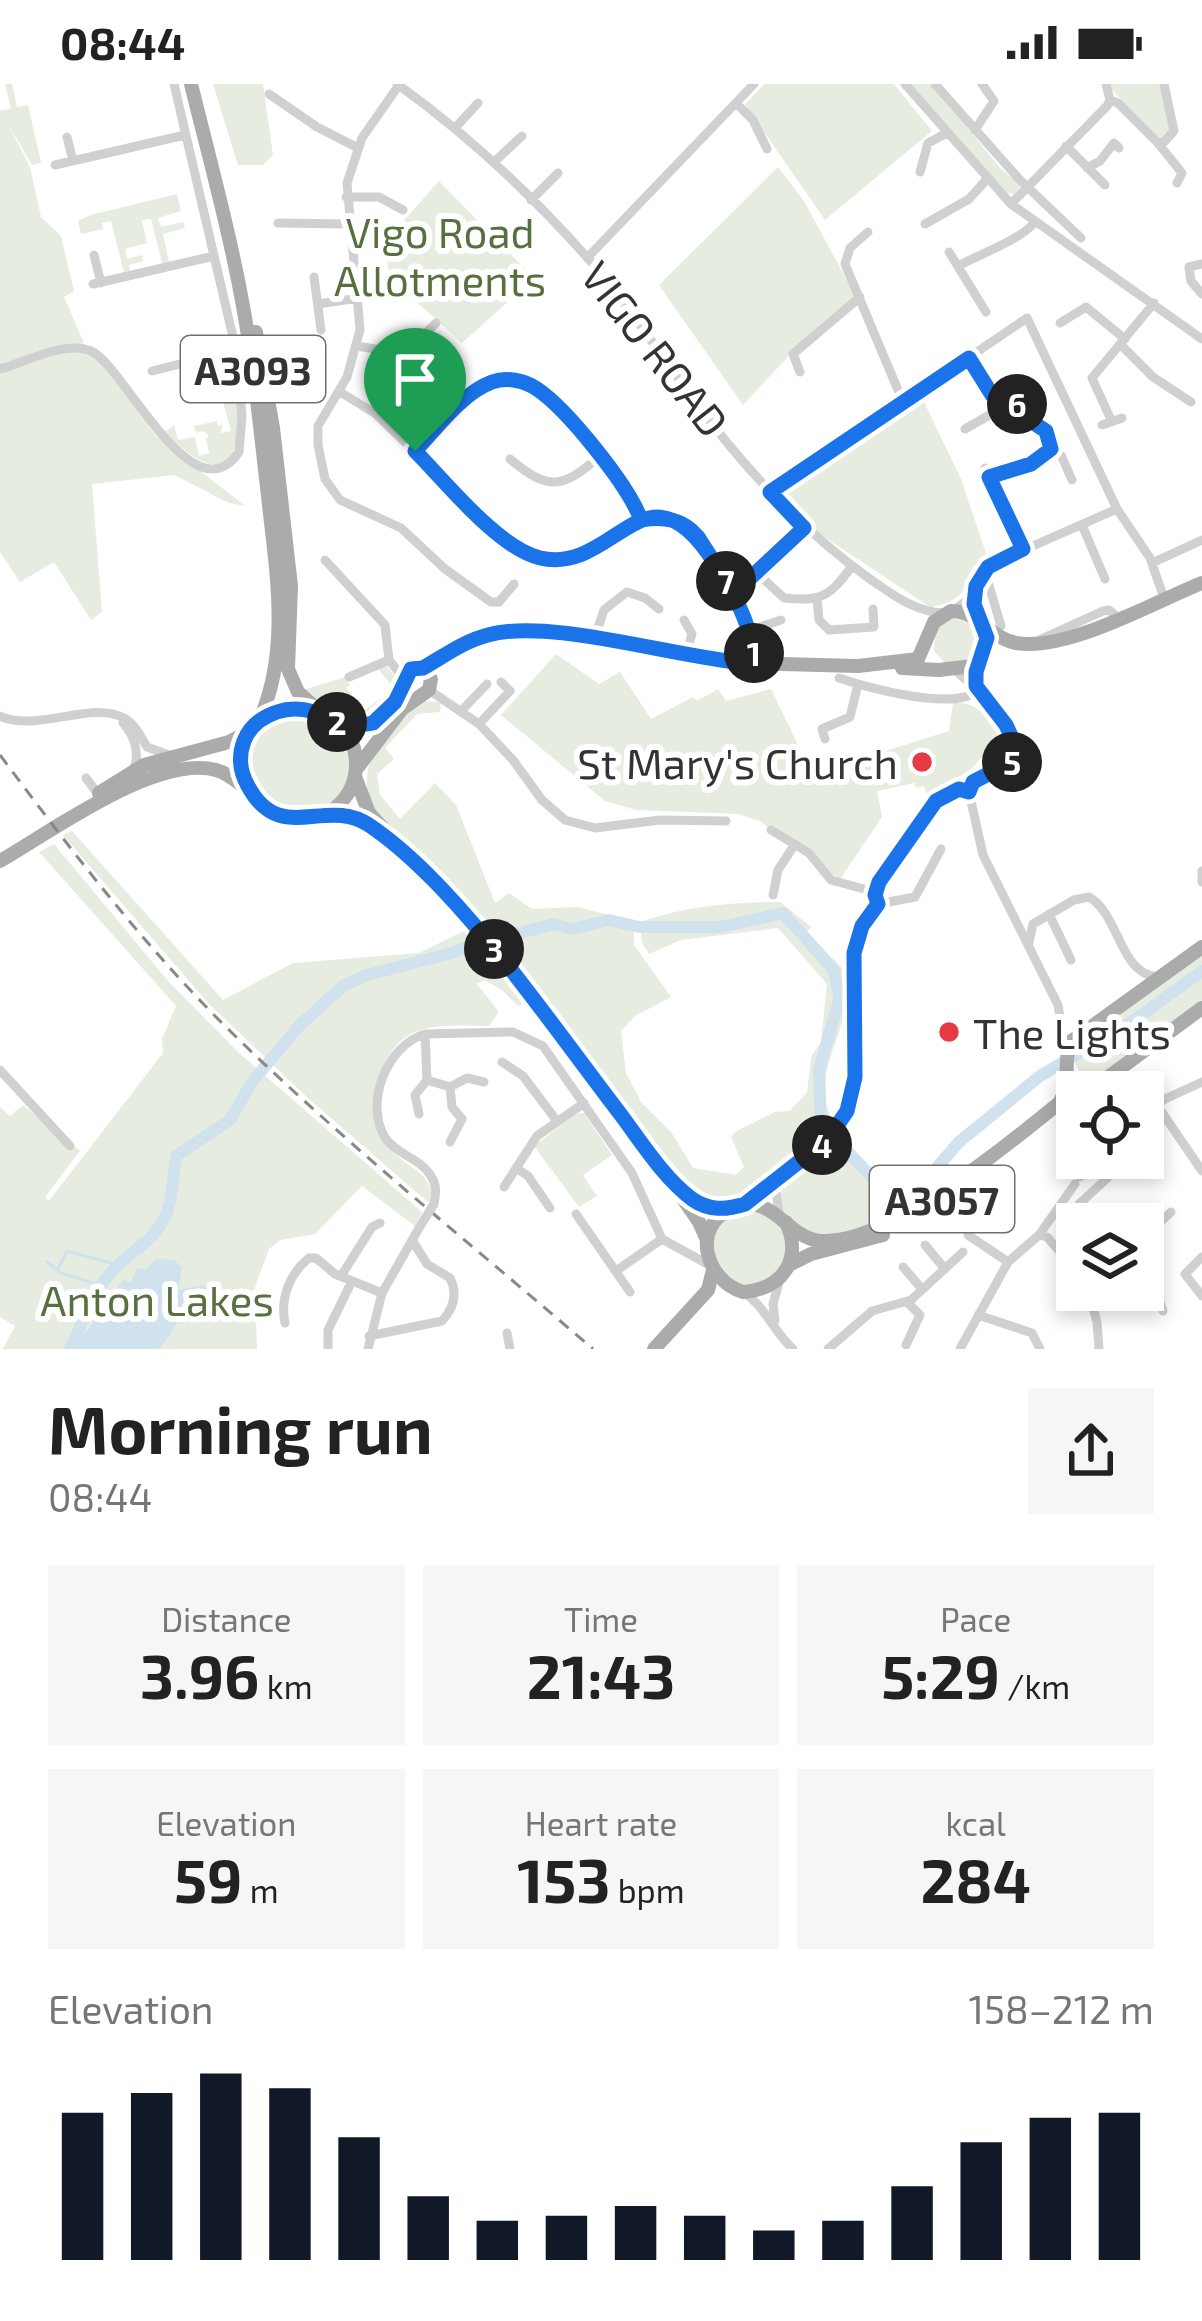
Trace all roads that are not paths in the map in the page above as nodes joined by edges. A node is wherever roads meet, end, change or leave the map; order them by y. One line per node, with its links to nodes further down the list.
1 (174, 84): 17 (street)
2 (191, 84): 44 (main road, A3093)
3 (754, 84): 13 (street)
4 (904, 84): 16 (street)
5 (936, 84): 15 (street)
6 (982, 84): 15 (street)
7 (1106, 84): 11 (street)
8 (1164, 84): 20 (street)
9 (398, 85): 14 (street, VIGO ROAD); 22 (street)
10 (269, 94): 22 (street)
11 (1110, 100): 20 (street); 21 (street)
12 (478, 103): 14 (street)
13 (736, 103): 24 (street); 49 (street)
14 (455, 128): 26 (street, VIGO ROAD)
15 (975, 130): 34 (street)
16 (947, 133): 29 (street); 32 (street)
17 (185, 135): 25 (street); 48 (street)
18 (522, 136): 26 (street)
19 (68, 137): 25 (street)
20 (1157, 142): 31 (street)
21 (1066, 146): 28 (street); 34 (street)
22 (358, 148): 35 (street)
23 (1119, 148): 28 (street)
24 (767, 149)
25 (73, 160): 27 (street)
26 (494, 162): 36 (street, VIGO ROAD)
27 (55, 165)
28 (1088, 168): 33 (street)
29 (920, 172)
30 (558, 173): 36 (street)
31 (1182, 173)
32 (987, 179): 37 (street); 38 (street)
33 (1105, 185)
34 (1027, 187): 37 (street); 45 (street)
35 (346, 197): 39 (street); 42 (street)
36 (531, 200): 49 (street, VIGO ROAD)
37 (1011, 204): 41 (street)
38 (927, 205)
39 (403, 210)
40 (278, 223): 42 (street)
41 (1034, 223): 51 (street); 57 (street)
42 (348, 224): 55 (street)
43 (868, 232): 54 (street)
44 (228, 235): 124 (main road, A3093); 130 (main road, A3093)
45 (1081, 238)
46 (949, 252): 51 (street)
47 (94, 255): 48 (street)
48 (214, 256): 65 (street)
49 (587, 257): 81 (street, VIGO ROAD)
50 (1202, 264): 53 (street)
51 (958, 266): 58 (street)
52 (314, 277): 56 (street)
53 (1202, 294)
54 (860, 297): 69 (street); 72 (street)
55 (358, 298): 56 (street); 64 (street)
56 (318, 304): 61 (street)
57 (1153, 305): 62 (street); 63 (street)
58 (986, 312)
59 (1068, 321): 62 (street)
60 (436, 323): 64 (street)
61 (321, 330)
62 (1122, 341): 73 (street); 74 (street)
63 (1202, 343)
64 (357, 346): 70 (street)
65 (236, 350): 67 (street); 68 (street)
66 (969, 358): 71 (street); 72 (street); 82 (street)
67 (0, 369)
68 (152, 371)
69 (800, 372)
70 (340, 392): 77 (street); 95 (street)
71 (1002, 401): 75 (street); 76 (street)
72 (903, 402): 81 (street)
73 (1191, 402)
74 (1112, 422)
75 (965, 429)
76 (1051, 449): 80 (street); 87 (street)
77 (415, 451): 78 (street); 83 (street)
78 (600, 456): 79 (street); 83 (street)
79 (510, 458)
80 (1072, 480)
81 (770, 492): 85 (street, VIGO ROAD)
82 (1117, 509): 84 (street); 89 (street)
83 (641, 520): 96 (street)
84 (1082, 525): 87 (street); 92 (street)
85 (804, 528): 90 (street, VIGO ROAD); 91 (street)
86 (1202, 541): 89 (street)
87 (1023, 549): 93 (street)
88 (325, 560): 117 (street)
89 (1152, 562): 98 (street)
90 (852, 566): 97 (street); 99 (street, VIGO ROAD)
91 (758, 574): 96 (street); 97 (street)
92 (1105, 579)
93 (979, 581): 102 (street); 105 (street); 106 (street)
94 (1202, 583): 98 (main road)
95 (514, 584)
96 (734, 593): 107 (street)
97 (817, 598): 101 (street)
98 (1165, 598): 110 (main road)
99 (916, 608): 102 (street, VIGO ROAD); 108 (street, VIGO ROAD)
100 (659, 609): 109 (street)
101 (873, 609)
102 (949, 612): 105 (main road); 108 (main road)
103 (684, 620): 112 (street)
104 (781, 620): 107 (street)
105 (981, 621): 110 (main road); 111 (main road)
106 (1001, 626)
107 (748, 632): 113 (street)
108 (929, 637): 114 (main road); 115 (main road)
109 (594, 640): 112 (main road); 117 (main road)
110 (1009, 641): 111 (main road)
111 (982, 656): 115 (main road); 122 (street)
112 (686, 657): 113 (main road)
113 (755, 664): 114 (main road)
114 (880, 665): 115 (main road)
115 (953, 669): 122 (street)
116 (349, 676): 117 (street)
117 (412, 677): 123 (street); 128 (main road); 134 (main road)
118 (839, 678): 121 (street)
119 (501, 682): 129 (street)
120 (488, 684): 123 (street)
121 (858, 684): 122 (street); 131 (street)
122 (977, 688): 136 (street)
123 (462, 710): 129 (street)
124 (319, 711): 128 (main road); 130 (main road)
125 (115, 715): 126 (street); 127 (street); 133 (street)
126 (0, 716)
127 (131, 724): 132 (street); 133 (street)
128 (339, 724): 134 (main road)
129 (479, 724): 141 (street)
130 (254, 726): 132 (main road); 137 (main road)
131 (822, 730)
132 (180, 754): 133 (main road)
133 (140, 768): 137 (main road); 138 (main road); 140 (main road)
134 (357, 773): 139 (main road); 145 (main road)
135 (86, 778): 138 (street)
136 (969, 792): 150 (street); 151 (street)
137 (252, 793): 139 (main road)
138 (98, 794): 140 (main road)
139 (329, 813): 145 (main road)
140 (68, 820): 146 (main road)
141 (726, 821)
142 (771, 830): 143 (street)
143 (795, 844): 149 (street); 150 (street)
144 (941, 849): 150 (street)
145 (407, 856): 177 (main road)
146 (0, 861)
147 (1202, 871): 148 (street)
148 (1202, 882)
149 (773, 895)
150 (877, 898): 180 (street)
151 (1010, 906): 153 (street); 154 (street)
152 (1049, 914): 153 (street); 156 (street); 157 (street)
153 (1033, 924): 154 (street)
154 (1030, 947): 160 (street)
155 (1202, 947): 157 (main road, A3057)
156 (1071, 960)
157 (1161, 977): 160 (main road, A3057)
158 (1202, 1008): 164 (main road)
159 (425, 1034): 165 (street); 170 (street); 198 (street, bridge)
160 (1066, 1057): 163 (main road); 192 (main road, A3057)
161 (502, 1062): 174 (street)
162 (0, 1070): 176 (street)
163 (1073, 1071)
164 (1117, 1071)
165 (427, 1080): 168 (street); 171 (street)
166 (484, 1082): 168 (street)
167 (1202, 1082): 169 (street)
168 (450, 1087): 175 (street)
169 (1164, 1101)
170 (584, 1102): 174 (street); 197 (street)
171 (419, 1114)
172 (1056, 1115): 207 (main road, A3057)
173 (1164, 1116): 179 (street)
174 (557, 1121): 178 (street)
175 (450, 1142)
176 (70, 1146)
177 (656, 1161): 189 (main road); 199 (main road)
178 (516, 1168): 185 (street); 188 (street)
179 (1202, 1171)
180 (780, 1175): 187 (street); 192 (street)
181 (1078, 1179): 196 (street)
182 (1099, 1179): 184 (street)
183 (1108, 1179): 184 (street)
184 (1099, 1185): 186 (street)
185 (504, 1187)
186 (1080, 1203)
187 (745, 1204): 189 (main road); 192 (main road, A3057)
188 (550, 1208)
189 (728, 1210): 199 (main road)
190 (1171, 1212): 193 (street)
191 (576, 1214): 212 (street)
192 (783, 1218): 207 (main road)
193 (1164, 1218)
194 (373, 1223): 213 (street)
195 (968, 1235): 206 (street)
196 (1039, 1235): 201 (street); 206 (street)
197 (662, 1239): 203 (street); 212 (street)
198 (412, 1240): 211 (street); 218 (street)
199 (706, 1242): 203 (street); 208 (main road)
200 (925, 1245): 210 (street)
201 (1056, 1247)
202 (963, 1252): 210 (street)
203 (685, 1254): 208 (street)
204 (452, 1257): 211 (street)
205 (1202, 1257): 219 (street)
206 (1008, 1262): 223 (street)
207 (791, 1264): 214 (main road)
208 (712, 1268): 217 (main road); 222 (main road)
209 (903, 1268): 215 (street)
210 (945, 1269): 215 (street)
211 (441, 1271): 226 (street)
212 (616, 1271): 216 (street)
213 (346, 1278): 218 (street); 224 (street); 229 (street)
214 (780, 1279): 217 (main road); 228 (street)
215 (922, 1289): 220 (street)
216 (630, 1292)
217 (741, 1292): 222 (main road); 228 (street)
218 (382, 1293): 226 (street)
219 (1202, 1296)
220 (907, 1302): 227 (street); 233 (street)
221 (1094, 1311): 236 (street)
222 (685, 1315): 232 (main road)
223 (978, 1315): 234 (street); 235 (street)
224 (285, 1323)
225 (507, 1333): 231 (street)
226 (369, 1336): 230 (street)
227 (906, 1345)
228 (790, 1347)
229 (328, 1349)
230 (368, 1349)
231 (510, 1349)
232 (654, 1349)
233 (828, 1349)
234 (960, 1349)
235 (1040, 1349)
236 (1099, 1349)

